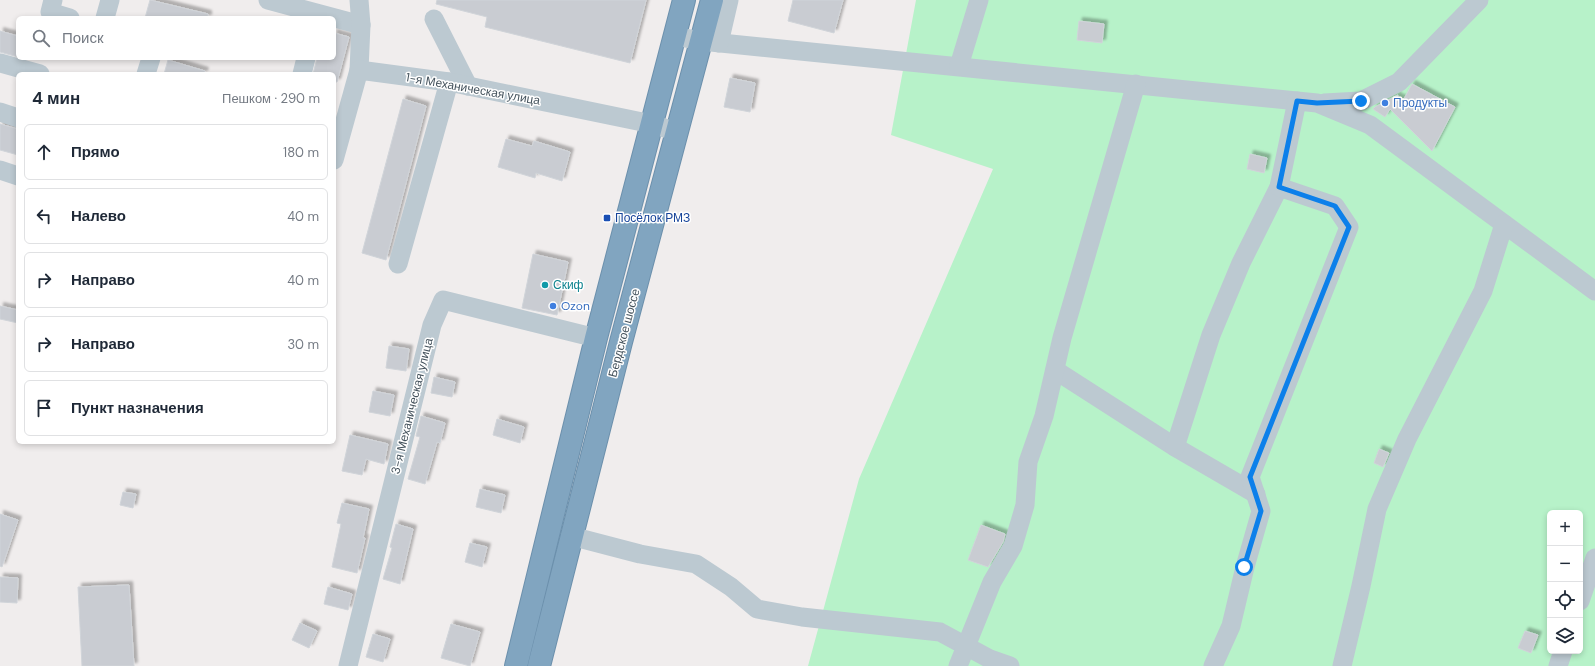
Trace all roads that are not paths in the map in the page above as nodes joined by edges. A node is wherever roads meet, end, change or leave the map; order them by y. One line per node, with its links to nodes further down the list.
1 (110, 0): 11 (street)
2 (268, 0): 12 (street)
3 (359, 0): 15 (street)
4 (684, 0): 16 (highway, Бердское шоссе)
5 (712, 0): 17 (highway, Бердское шоссе)
6 (729, 0): 17 (street)
7 (979, 0): 21 (street)
8 (1479, 0): 30 (street)
9 (50, 10): 10 (street)
10 (65, 16)
11 (106, 16)
12 (318, 16)
13 (434, 19): 28 (street)
14 (336, 20): 15 (street)
15 (361, 25): 23 (street)
16 (675, 36): 17 (street); 33 (highway, Бердское шоссе)
17 (710, 42): 21 (street); 34 (highway, Бердское шоссе)
18 (150, 60): 24 (street)
19 (306, 60): 25 (street)
20 (0, 63): 22 (street)
21 (959, 66): 27 (street)
22 (36, 68)
23 (359, 70): 26 (street, 1-я Механическая улица); 35 (street)
24 (147, 72)
25 (302, 72)
26 (449, 82): 28 (street, 1-я Механическая улица); 40 (street)
27 (1136, 84): 29 (street); 43 (street)
28 (468, 86): 33 (street, 1-я Механическая улица)
29 (1297, 101): 30 (street); 38 (street)
30 (1317, 103): 39 (street)
31 (0, 112): 32 (street)
32 (16, 117)
33 (652, 124): 34 (street, 1-я Механическая улица); 42 (highway, Бердское шоссе)
34 (677, 132): 46 (highway, Бердское шоссе)
35 (336, 153)
36 (0, 170): 37 (street)
37 (16, 175)
38 (1279, 187): 44 (street); 45 (street)
39 (1504, 224): 41 (street); 57 (street)
40 (398, 264)
41 (1595, 291)
42 (596, 338): 51 (street, 3-я Механическая улица); 52 (highway, Бердское шоссе)
43 (1055, 370): 44 (street); 49 (street)
44 (1175, 447): 45 (street)
45 (1256, 494): 56 (street)
46 (571, 536): 49 (street); 53 (highway, Бердское шоссе)
47 (1595, 558): 48 (street)
48 (1583, 592)
49 (966, 646): 54 (street); 55 (street)
50 (1562, 654): 58 (street)
51 (348, 666)
52 (516, 666)
53 (539, 666)
54 (958, 666)
55 (1010, 666)
56 (1213, 666)
57 (1342, 666)
58 (1558, 666)

